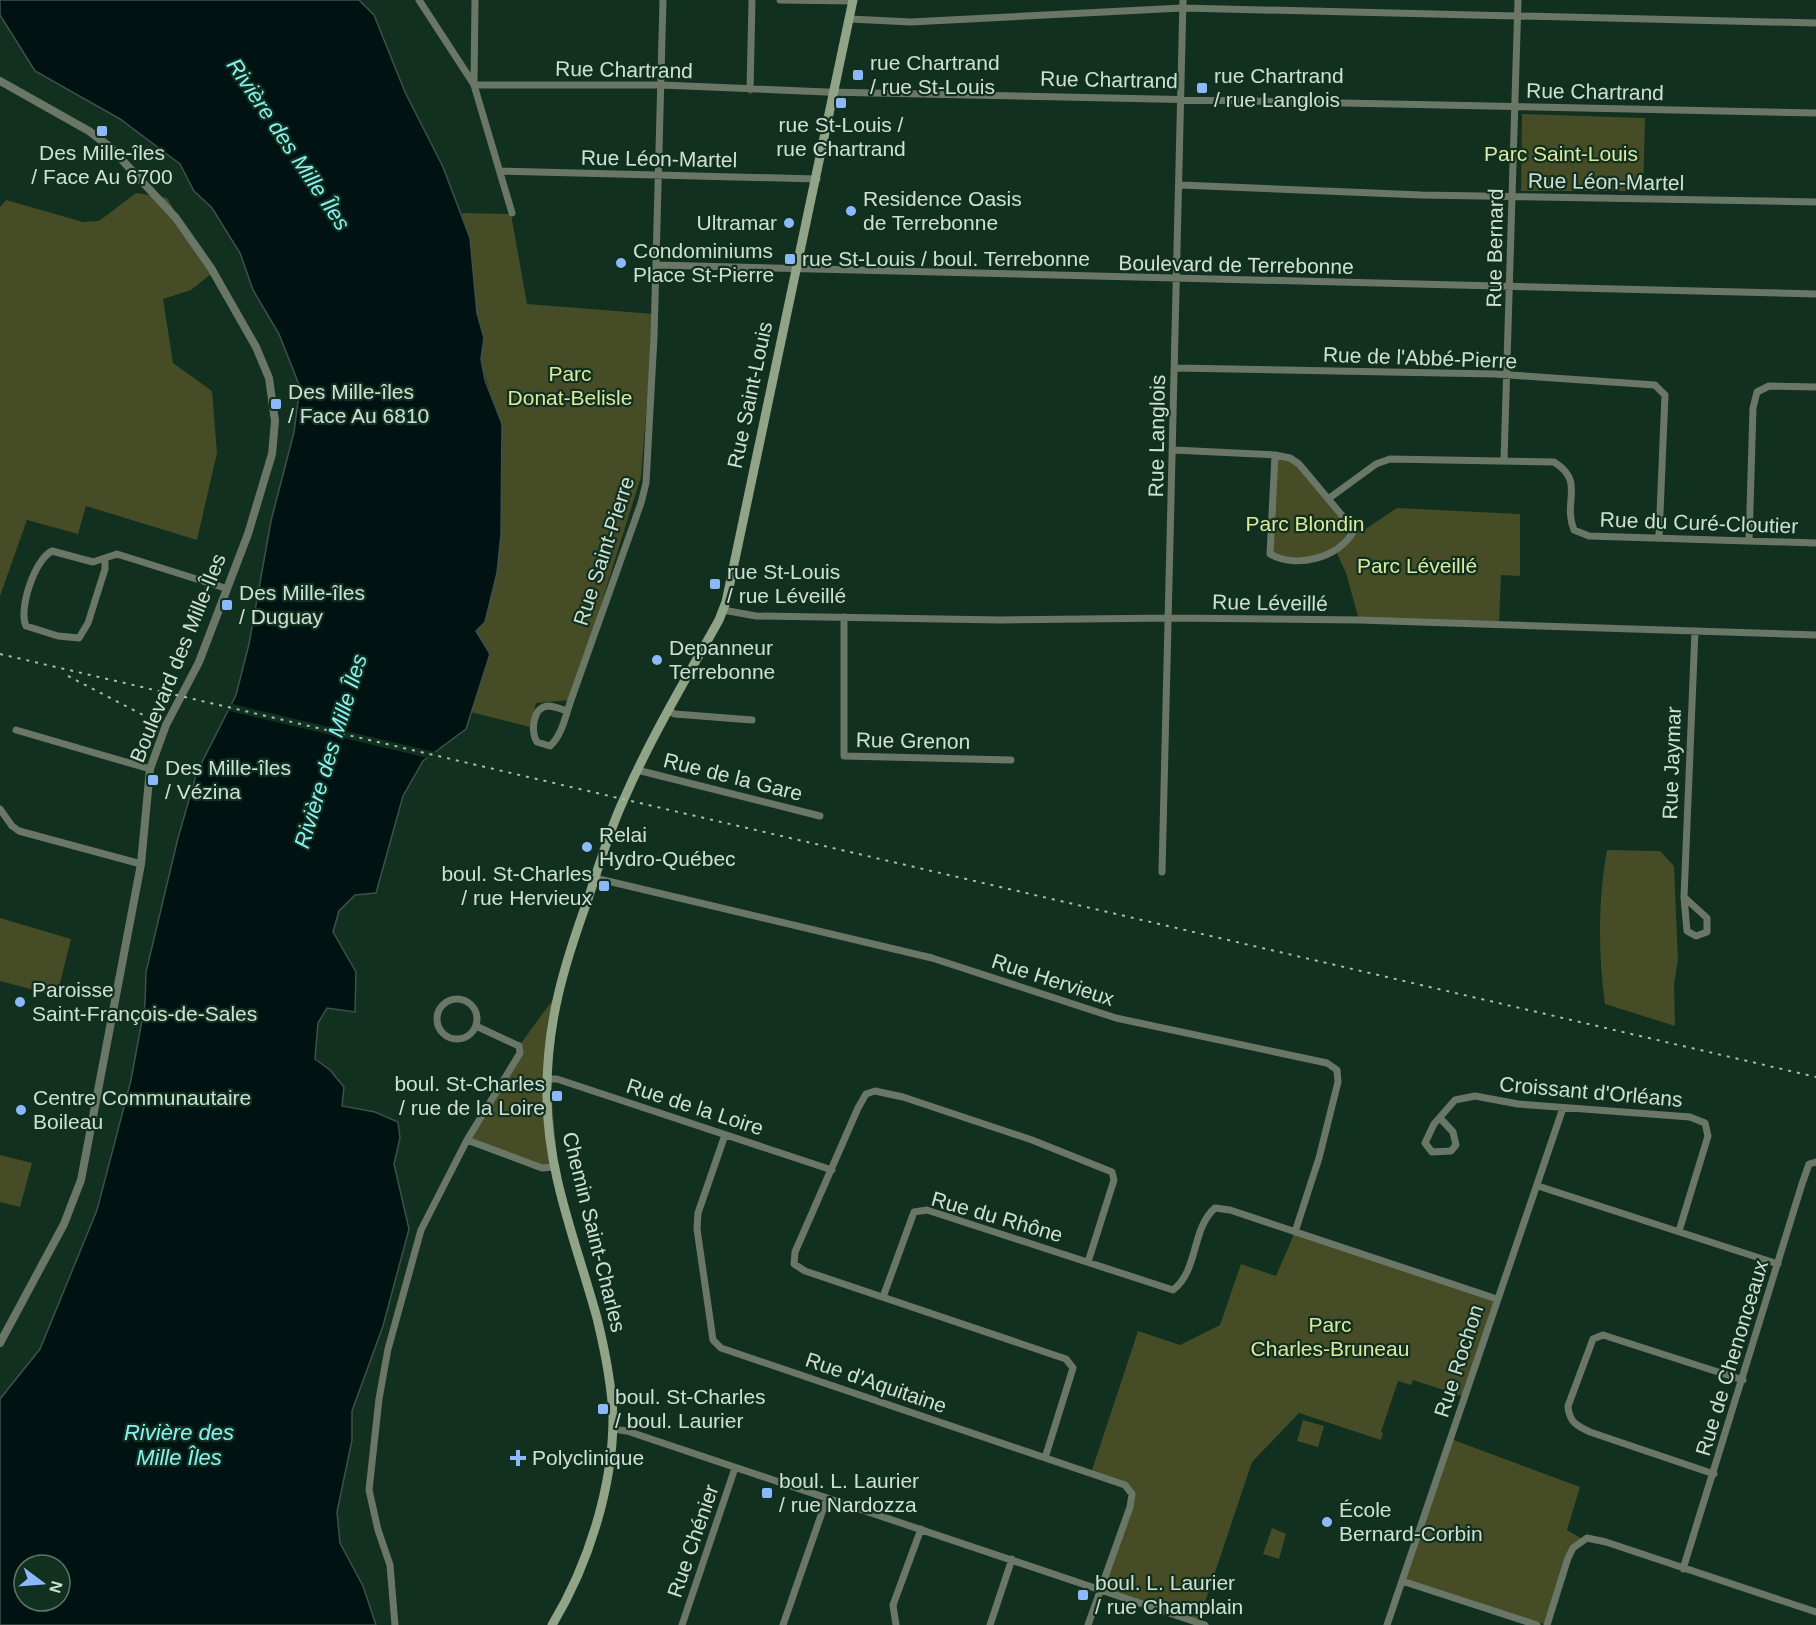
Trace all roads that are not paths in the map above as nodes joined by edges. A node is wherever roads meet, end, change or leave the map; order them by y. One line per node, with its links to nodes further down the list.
1 (419, 0): 13 (street)
2 (475, 0): 13 (street)
3 (663, 0): 14 (street, Rue Saint-Pierre)
4 (752, 0): 15 (street)
5 (780, 0): 7 (street)
6 (1518, 0): 9 (street, Rue Bernard)
7 (853, 1): 10 (main road, Rue Saint-Louis)
8 (1182, 4): 9 (street); 10 (street); 17 (street, Rue Langlois)
9 (1518, 16): 11 (street); 18 (street, Rue Bernard)
10 (850, 19): 16 (main road, Rue Saint-Louis)
11 (1816, 23)
12 (0, 81): 43 (street, Boulevard des Mille-Îles)
13 (474, 85): 14 (street, Rue Chartrand); 20 (street)
14 (661, 86): 15 (street, Rue Chartrand); 21 (street, Rue Saint-Pierre)
15 (750, 90): 16 (street, Rue Chartrand)
16 (836, 92): 17 (street, Rue Chartrand); 22 (main road, Rue Saint-Louis)
17 (1181, 98): 18 (street, Rue Chartrand); 23 (street, Rue Langlois)
18 (1515, 107): 19 (street, Rue Chartrand); 24 (street, Rue Bernard)
19 (1816, 113)
20 (500, 171): 21 (street, Rue Léon-Martel); 26 (street)
21 (658, 176): 22 (street, Rue Léon-Martel); 27 (street, Rue Saint-Pierre)
22 (817, 179): 28 (main road, Rue Saint-Louis)
23 (1180, 186): 24 (street, Rue Léon-Martel); 29 (street, Rue Langlois)
24 (1512, 196): 25 (street, Rue Léon-Martel); 30 (street, Rue Bernard)
25 (1816, 202)
26 (512, 213)
27 (656, 265): 28 (street, Boulevard de Terrebonne); 49 (street, Rue Saint-Pierre)
28 (795, 270): 29 (street, Boulevard de Terrebonne); 44 (main road, Rue Saint-Louis)
29 (1178, 280): 30 (street, Boulevard de Terrebonne); 32 (street, Rue Langlois)
30 (1511, 288): 31 (street, Boulevard de Terrebonne); 33 (street, Rue Bernard)
31 (1816, 294)
32 (1176, 368): 33 (street, Rue de l'Abbé-Pierre); 35 (street, Rue Langlois)
33 (1508, 377): 37 (street, Rue Bernard); 39 (street, Rue de l'Abbé-Pierre)
34 (1816, 387): 40 (street)
35 (1174, 450): 36 (street); 46 (street, Rue Langlois)
36 (1275, 455): 38 (street); 38 (street)
37 (1504, 460): 38 (street, Rue du Curé-Cloutier); 39 (street, Rue du Curé-Cloutier)
38 (1328, 498)
39 (1659, 537): 40 (street, Rue du Curé-Cloutier)
40 (1749, 541): 41 (street, Rue du Curé-Cloutier)
41 (1816, 543)
42 (105, 559): 42 (street); 43 (street)
43 (225, 588): 54 (street, Boulevard des Mille-Îles)
44 (723, 610): 45 (street, Rue Léveillé); 50 (main road, Rue Saint-Louis)
45 (844, 617): 46 (street, Rue Léveillé); 53 (street, Rue Grenon)
46 (1170, 618): 47 (street, Rue Léveillé); 59 (street, Rue Langlois)
47 (1695, 631): 48 (street, Rue Léveillé); 61 (street, Rue Jaymar)
48 (1816, 635)
49 (567, 711): 49 (street, Rue Saint-Pierre)
50 (668, 711): 51 (street); 55 (main road, Rue Saint-Louis)
51 (752, 720)
52 (16, 730): 54 (street)
53 (1011, 760)
54 (150, 770): 58 (street, Boulevard des Mille-Îles)
55 (635, 775): 57 (street, Rue de la Gare); 60 (main road, Chemin Saint-Charles)
56 (0, 809): 58 (street)
57 (820, 816)
58 (141, 864): 78 (street, Boulevard des Mille-Îles)
59 (1162, 872)
60 (595, 878): 63 (main road, Chemin Saint-Charles); 72 (street, Rue Hervieux)
61 (1684, 897): 61 (street, Rue Jaymar)
62 (476, 1026): 62 (street); 67 (street)
63 (547, 1079): 66 (street, Rue de la Loire); 69 (main road, Chemin Saint-Charles)
64 (1563, 1108): 65 (street, Croissant d'Orléans); 71 (street, Rue Rochon); 73 (street, Croissant d'Orléans)
65 (1440, 1118): 65 (street, Croissant d'Orléans)
66 (725, 1135): 70 (street, Rue de la Loire); 81 (street, Rue d'Aquitaine)
67 (467, 1140): 69 (street); 91 (street)
68 (1816, 1162): 75 (street, Rue de Chenonceaux)
69 (555, 1167): 80 (main road, Chemin Saint-Charles)
70 (832, 1170): 74 (street); 76 (street)
71 (1538, 1186): 73 (street); 77 (street, Rue Rochon)
72 (1295, 1232): 74 (street); 77 (street)
73 (1679, 1232): 75 (street)
74 (1088, 1262): 76 (street, Rue du Rhône)
75 (1778, 1264): 79 (street, Rue de Chenonceaux)
76 (883, 1297): 81 (street)
77 (1497, 1299): 88 (street, Rue Rochon)
78 (0, 1343)
79 (1743, 1380): 83 (street, Rue de Chenonceaux); 83 (street)
80 (612, 1429): 82 (street); 92 (main road, Chemin Saint-Charles)
81 (1045, 1458): 89 (street, Rue d'Aquitaine)
82 (735, 1468): 84 (street); 93 (street, Rue Chénier)
83 (1714, 1474): 87 (street, Rue de Chenonceaux)
84 (827, 1498): 85 (street); 94 (street)
85 (921, 1529): 86 (street); 95 (street)
86 (1012, 1559): 89 (street); 96 (street)
87 (1683, 1569): 90 (street); 101 (street)
88 (1402, 1581): 99 (street, Rue Rochon); 100 (street)
89 (1102, 1591): 97 (street); 98 (street)
90 (1816, 1612)
91 (395, 1625)
92 (552, 1625)
93 (682, 1625)
94 (783, 1625)
95 (896, 1625)
96 (990, 1625)
97 (1088, 1625)
98 (1205, 1625)
99 (1387, 1625)
100 (1537, 1625)
101 (1547, 1625)

